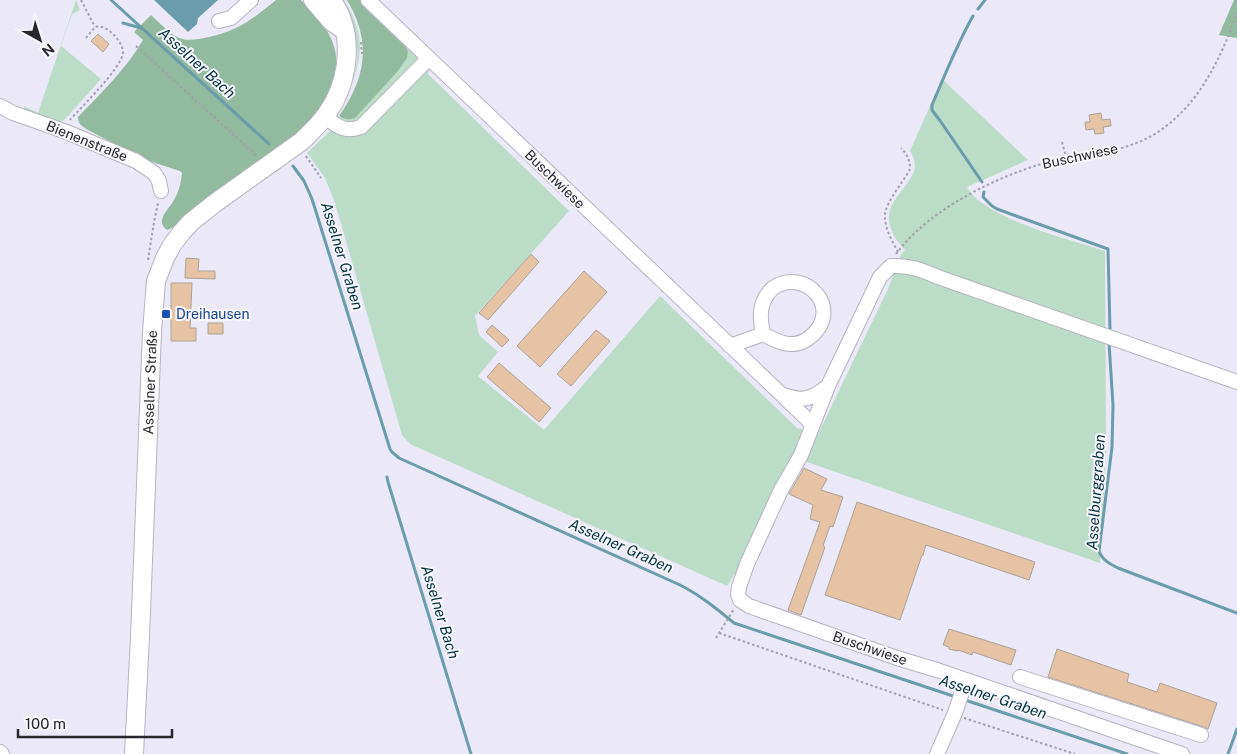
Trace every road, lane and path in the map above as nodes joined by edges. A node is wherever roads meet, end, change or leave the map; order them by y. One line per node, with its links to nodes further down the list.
1 (82, 0): 8 (path)
2 (251, 0): 7 (street)
3 (313, 0): 9 (main road)
4 (332, 0): 9 (main road, Asselner Straße)
5 (368, 0): 12 (street, Buschwiese)
6 (1237, 13): 19 (path, Buschwiese)
7 (219, 21)
8 (95, 27): 10 (path); 15 (path)
9 (345, 31): 14 (main road, Asselner Straße)
10 (86, 38)
11 (136, 46): 20 (path)
12 (429, 58): 14 (street); 27 (street, Buschwiese)
13 (0, 106): 15 (street, Bienenstraße)
14 (325, 117): 17 (main road, Asselner Straße)
15 (64, 131): 22 (street, Bienenstraße)
16 (1062, 142): 19 (path)
17 (297, 144): 20 (main road, Asselner Straße); 21 (path)
18 (901, 148): 23 (path)
19 (1066, 157): 23 (path, Buschwiese)
20 (267, 166): 41 (main road, Asselner Straße)
21 (321, 178)
22 (162, 191): 24 (path)
23 (898, 252): 25 (path, Buschwiese)
24 (148, 261)
25 (891, 266): 28 (street); 29 (street, Buschwiese)
26 (763, 334): 26 (street); 27 (street)
27 (730, 346): 30 (street, Buschwiese)
28 (1237, 382)
29 (828, 386): 30 (street); 31 (street, Buschwiese)
30 (781, 394): 31 (street, Buschwiese)
31 (812, 427): 36 (street, Buschwiese)
32 (736, 607): 33 (path)
33 (719, 633): 34 (path); 38 (path)
34 (716, 638)
35 (1020, 676): 37 (street)
36 (965, 683): 38 (street); 39 (street, Buschwiese)
37 (1087, 698): 39 (street); 40 (street)
38 (952, 713): 42 (street); 43 (path)
39 (1079, 719): 44 (street, Buschwiese)
40 (1201, 735)
41 (134, 754)
42 (937, 754)
43 (1075, 754)
44 (1182, 754)

